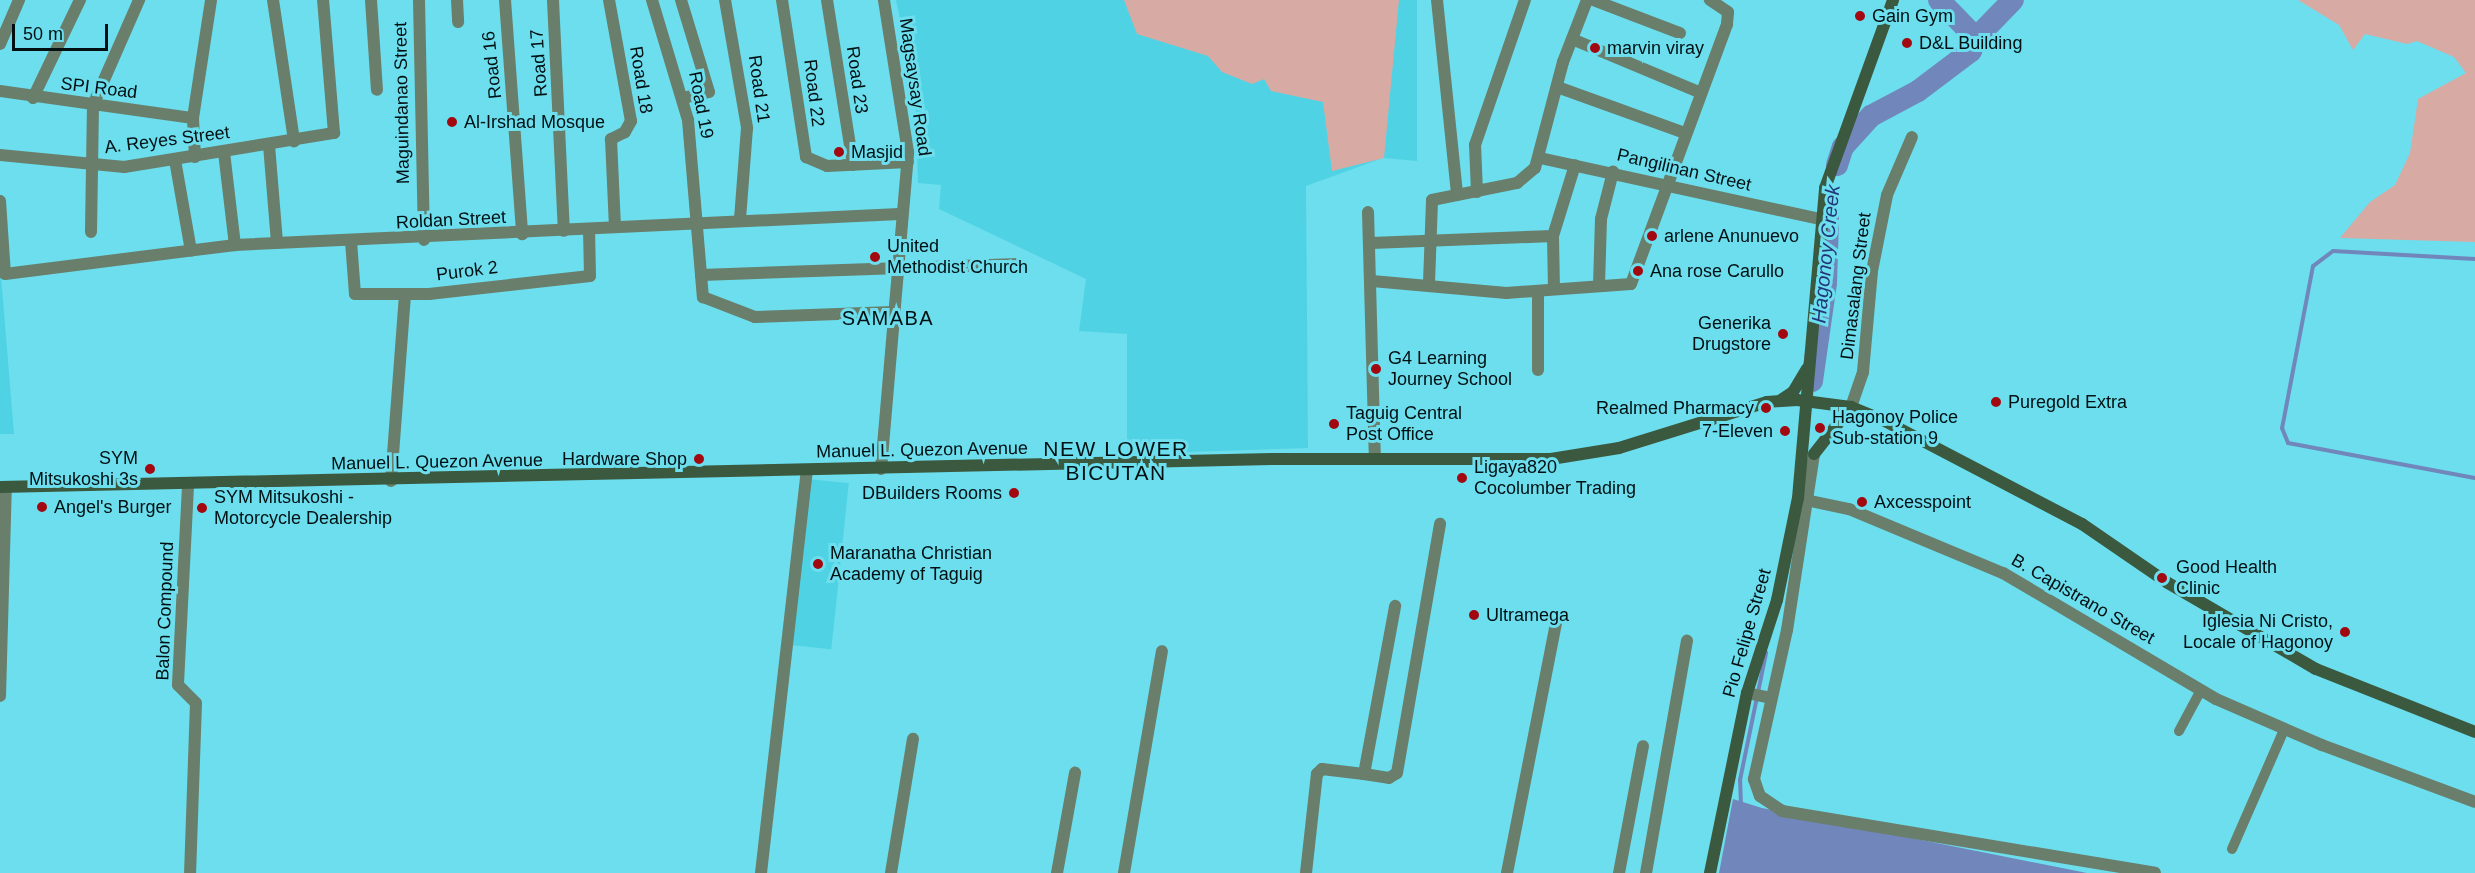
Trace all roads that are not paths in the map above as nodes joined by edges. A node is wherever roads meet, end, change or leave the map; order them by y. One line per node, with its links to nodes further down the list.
1 (19, 0): 28 (street)
2 (80, 0): 33 (street)
3 (139, 0): 35 (street)
4 (211, 0): 36 (street)
5 (273, 0): 39 (street)
6 (323, 0): 39 (street, A. Reyes Street)
7 (371, 0): 30 (street)
8 (419, 0): 67 (street, Maguindanao Street)
9 (457, 0): 25 (street)
10 (505, 0): 64 (street, Road 16)
11 (553, 0): 62 (street, Road 17)
12 (609, 0): 60 (street, Road 18)
13 (652, 0): 34 (street, Road 19)
14 (681, 0): 34 (street)
15 (725, 0): 57 (street, Road 21)
16 (782, 0): 47 (street, Road 22)
17 (827, 0): 47 (street, Road 23)
18 (884, 0): 46 (street, Magsaysay Road)
19 (1437, 0): 53 (street)
20 (1525, 0): 52 (street)
21 (1587, 0): 27 (street)
22 (1593, 0): 26 (street)
23 (1710, 0): 32 (street)
24 (1893, 0): 58 (main road, Pio Felipe Street)
25 (458, 22)
26 (1680, 33)
27 (1572, 39): 29 (street); 32 (street)
28 (0, 44)
29 (1560, 88): 37 (street); 44 (street)
30 (377, 90)
31 (0, 91): 33 (street, SPI Road)
32 (1701, 93): 37 (street)
33 (33, 98): 35 (street, SPI Road)
34 (684, 98): 59 (street, Road 19)
35 (93, 105): 36 (street, SPI Road); 49 (street)
36 (193, 118): 43 (street)
37 (1685, 133): 51 (street)
38 (1912, 137): 87 (street, Dimasalang Street)
39 (294, 141): 40 (street, A. Reyes Street)
40 (269, 145): 41 (street, A. Reyes Street); 69 (street)
41 (224, 152): 43 (street, A. Reyes Street); 71 (street)
42 (0, 155): 49 (street, A. Reyes Street)
43 (195, 157): 45 (street, A. Reyes Street)
44 (1540, 158): 48 (street, Pangilinan Street); 52 (street)
45 (175, 160): 49 (street, A. Reyes Street); 72 (street)
46 (908, 162): 47 (street, Road 22); 56 (street, Magsaysay Road)
47 (853, 165)
48 (1575, 165): 50 (street, Pangilinan Street); 65 (street)
49 (92, 167): 63 (street)
50 (1613, 172): 51 (street, Pangilinan Street); 78 (street)
51 (1663, 184): 58 (street, Pangilinan Street); 78 (street)
52 (1477, 192): 53 (street)
53 (1457, 195): 66 (street)
54 (0, 201): 72 (street, Roldan Street)
55 (1368, 212): 70 (street)
56 (899, 214): 57 (street, Roldan Street); 74 (street, Magsaysay Road)
57 (740, 219): 59 (street, Roldan Street)
58 (1819, 219): 83 (main road, Pio Felipe Street)
59 (697, 221): 60 (street, Roldan Street); 75 (street, Road 19)
60 (615, 227): 61 (street, Roldan Street)
61 (589, 229): 62 (street, Roldan Street); 81 (street, Purok 2)
62 (564, 231): 64 (street, Roldan Street)
63 (91, 232)
64 (522, 234): 67 (street, Roldan Street)
65 (1553, 236): 66 (street); 79 (street)
66 (1430, 239): 70 (street); 77 (street)
67 (424, 240): 68 (street, Roldan Street)
68 (351, 241): 69 (street, Roldan Street); 81 (street, Purok 2)
69 (277, 243): 71 (street, Roldan Street)
70 (1371, 243): 76 (street)
71 (235, 245): 72 (street, Roldan Street)
72 (191, 251)
73 (1019, 264): 74 (street)
74 (895, 267): 75 (street); 82 (street, Magsaysay Road)
75 (701, 275): 82 (street, Road 19)
76 (1372, 281): 77 (street); 89 (street)
77 (1429, 283): 80 (street)
78 (1599, 286): 79 (street)
79 (1554, 289): 80 (street)
80 (1538, 291): 84 (street)
81 (405, 295): 92 (street)
82 (893, 312): 90 (street, Magsaysay Road)
83 (1809, 362): 85 (main road); 86 (main road, Pio Felipe Street)
84 (1538, 370)
85 (1781, 400): 86 (main road, Manuel L. Quezon Avenue); 89 (main road, Manuel L. Quezon Avenue)
86 (1812, 401): 87 (main road, Manuel L. Quezon Avenue); 95 (main road, Pio Felipe Street)
87 (1851, 407): 88 (main road); 106 (main road, Manuel L. Quezon Avenue)
88 (1814, 454): 95 (street)
89 (1375, 458): 90 (main road, Manuel L. Quezon Avenue)
90 (881, 469): 91 (main road, Manuel L. Quezon Avenue)
91 (807, 471): 92 (main road, Manuel L. Quezon Avenue); 115 (street)
92 (391, 481): 93 (main road, Manuel L. Quezon Avenue)
93 (188, 486): 94 (main road, Manuel L. Quezon Avenue); 113 (street, Balon Compound)
94 (3, 487): 103 (street)
95 (1803, 499): 101 (street, B. Capistrano Street); 102 (street); 102 (main road, Pio Felipe Street)
96 (1440, 524): 110 (street)
97 (1395, 606): 110 (street)
98 (1558, 614): 120 (street)
99 (1687, 641): 122 (street)
100 (1162, 651): 118 (street)
101 (2201, 690): 104 (street, B. Capistrano Street); 105 (street)
102 (1759, 695): 123 (main road, Pio Felipe Street); 124 (street)
103 (0, 696)
104 (2284, 730): 111 (street, B. Capistrano Street); 112 (street)
105 (2179, 731)
106 (2475, 732)
107 (913, 739): 116 (street)
108 (1643, 746): 121 (street)
109 (1076, 773): 117 (street)
110 (1364, 774): 119 (street)
111 (2475, 802)
112 (2232, 849)
113 (190, 873)
114 (755, 873): 115 (street)
115 (761, 873)
116 (891, 873)
117 (1057, 873)
118 (1124, 873)
119 (1306, 873)
120 (1507, 873)
121 (1619, 873)
122 (1646, 873)
123 (1710, 873)
124 (2155, 873)

